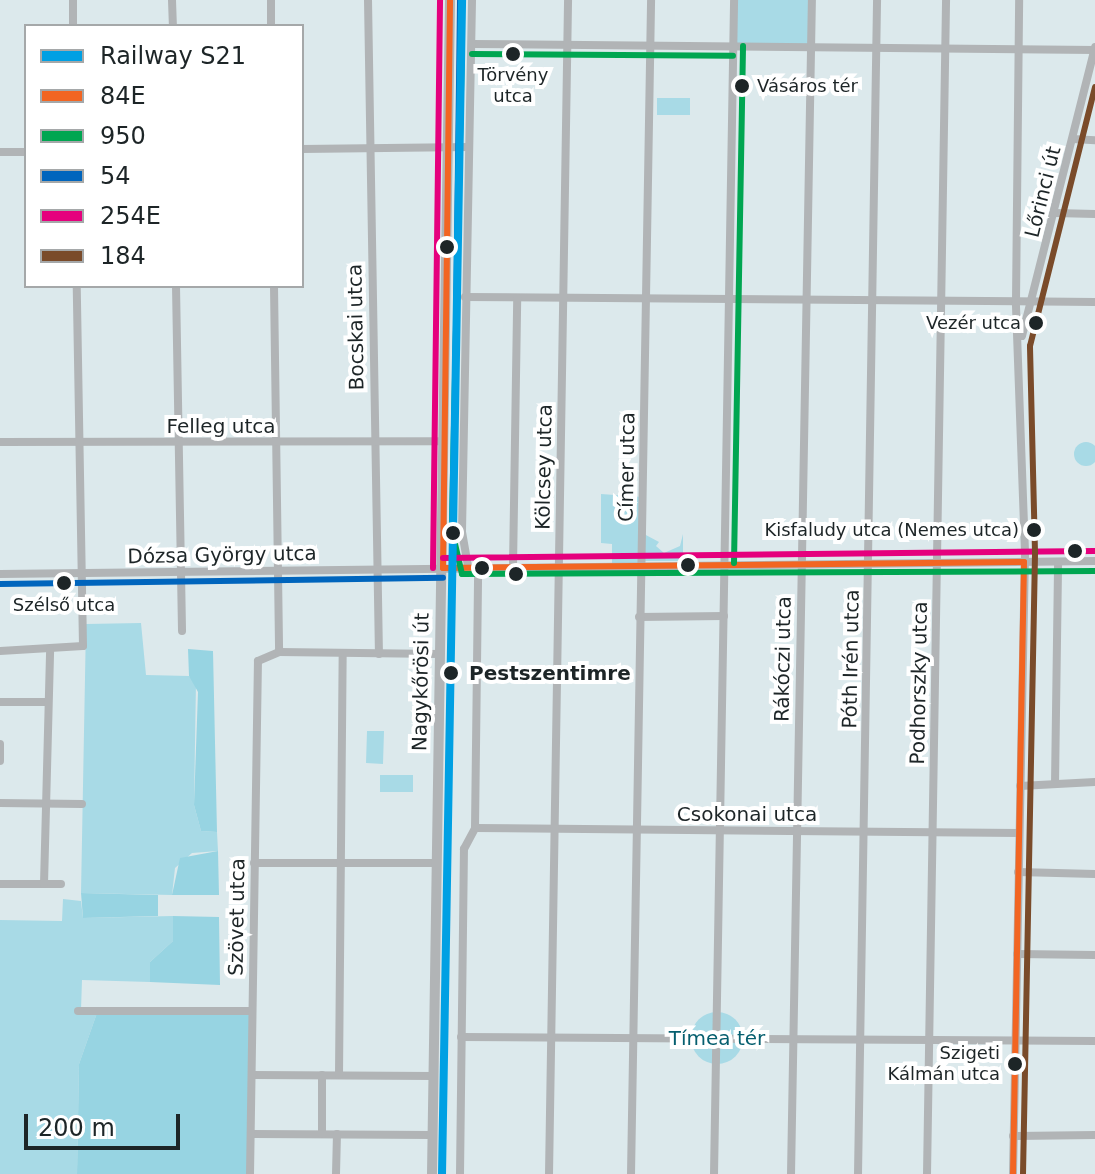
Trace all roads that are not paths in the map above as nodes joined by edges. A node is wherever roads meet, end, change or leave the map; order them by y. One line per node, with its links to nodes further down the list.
1 (73, 0): 14 (street)
2 (172, 0): 15 (street)
3 (271, 0): 16 (street)
4 (368, 0): 28 (street, Bocskai utca)
5 (450, 0): 29 (main road, Nagykőrösi út)
6 (472, 0): 17 (street)
7 (568, 0): 18 (street, Kölcsey utca)
8 (651, 0): 19 (street, Címer utca)
9 (734, 0): 20 (street)
10 (812, 0): 21 (street, Rákóczi utca)
11 (877, 0): 22 (street, Póth Irén utca)
12 (946, 0): 23 (street, Podhorszky utca)
13 (1019, 0): 24 (street)
14 (73, 24)
15 (173, 24)
16 (271, 24)
17 (472, 44): 18 (street); 30 (street)
18 (567, 45): 19 (street); 41 (street, Kölcsey utca)
19 (649, 46): 20 (street); 39 (street, Címer utca)
20 (733, 46): 21 (street); 42 (street)
21 (810, 46): 22 (street); 44 (street, Rákóczi utca)
22 (877, 47): 23 (street); 45 (street, Póth Irén utca)
23 (945, 47): 24 (street); 46 (street, Podhorszky utca)
24 (1018, 47): 25 (street); 48 (street)
25 (1095, 49): 26 (street, Lőrinci út)
26 (1073, 139): 27 (street); 34 (street, Lőrinci út)
27 (1095, 140)
28 (370, 147): 29 (street); 31 (street); 52 (street, Bocskai utca)
29 (448, 147): 30 (street); 53 (main road, Nagykőrösi út)
30 (469, 147): 40 (street)
31 (304, 149)
32 (0, 152): 33 (street)
33 (24, 152)
34 (1055, 213): 35 (street); 47 (street, Lőrinci út)
35 (1095, 214)
36 (77, 288): 55 (street)
37 (176, 288): 56 (street)
38 (274, 288): 51 (street)
39 (645, 296): 41 (street); 42 (street); 64 (street, Címer utca)
40 (465, 297): 43 (street); 65 (street)
41 (563, 297): 43 (street); 67 (street, Kölcsey utca)
42 (729, 297): 44 (street); 60 (street)
43 (517, 298): 66 (street)
44 (806, 299): 45 (street); 62 (street, Rákóczi utca)
45 (873, 300): 46 (street); 61 (street, Póth Irén utca)
46 (940, 300): 48 (street); 63 (street, Podhorszky utca)
47 (1032, 300): 48 (street); 49 (street); 50 (street, Lőrinci út)
48 (1016, 301): 50 (street)
49 (1095, 302)
50 (1020, 345): 58 (street)
51 (276, 441): 52 (street, Felleg utca); 56 (street, Felleg utca); 71 (street)
52 (373, 441): 53 (street, Felleg utca); 69 (street, Bocskai utca)
53 (441, 441): 68 (main road, Nagykőrösi út)
54 (0, 442): 55 (street, Felleg utca)
55 (79, 442): 56 (street, Felleg utca); 72 (street)
56 (178, 442): 70 (street)
57 (1095, 561): 59 (street, Dózsa György utca)
58 (1024, 562): 59 (street, Dózsa György utca); 63 (street, Dózsa György utca); 89 (street)
59 (1058, 562): 88 (street)
60 (724, 563): 62 (street, Dózsa György utca); 64 (street, Dózsa György utca); 74 (street)
61 (868, 563): 62 (street, Dózsa György utca); 63 (street, Dózsa György utca); 98 (street, Póth Irén utca)
62 (801, 564): 97 (street, Rákóczi utca)
63 (937, 564): 99 (street, Podhorszky utca)
64 (641, 566): 67 (street, Dózsa György utca); 75 (street, Címer utca)
65 (473, 567): 66 (street, Dózsa György utca); 68 (street, Dózsa György utca); 93 (street)
66 (513, 567): 67 (street, Dózsa György utca)
67 (558, 567): 94 (street, Kölcsey utca)
68 (443, 568): 69 (street, Dózsa György utca); 82 (main road, Nagykőrösi út)
69 (377, 570): 71 (street, Dózsa György utca); 81 (street, Bocskai utca)
70 (179, 571): 71 (street, Dózsa György utca); 72 (street, Dózsa György utca); 76 (street)
71 (278, 571): 79 (street)
72 (81, 573): 73 (street, Dózsa György utca); 77 (street)
73 (0, 574)
74 (724, 616): 75 (street); 96 (street)
75 (639, 617): 95 (street, Címer utca)
76 (182, 631)
77 (50, 650): 78 (street); 84 (street)
78 (0, 651)
79 (279, 652): 80 (street); 102 (street, Szövet utca)
80 (343, 654): 81 (street); 101 (street)
81 (379, 654): 82 (street)
82 (439, 654): 103 (main road, Nagykőrösi út)
83 (0, 702): 84 (street)
84 (46, 702): 91 (street)
85 (0, 744): 86 (street)
86 (0, 761)
87 (1095, 782): 88 (street)
88 (1055, 784): 89 (street)
89 (1020, 786): 100 (street)
90 (0, 803): 91 (street)
91 (45, 803): 92 (street); 107 (street)
92 (82, 804)
93 (475, 828): 94 (street, Csokonai utca); 113 (street)
94 (555, 829): 95 (street, Csokonai utca); 114 (street, Kölcsey utca)
95 (636, 830): 96 (street, Csokonai utca); 117 (street, Címer utca)
96 (720, 830): 97 (street, Csokonai utca); 115 (street)
97 (796, 830): 98 (street, Csokonai utca); 116 (street, Rákóczi utca)
98 (864, 832): 99 (street, Csokonai utca); 118 (street, Póth Irén utca)
99 (932, 832): 100 (street, Csokonai utca); 119 (street, Podhorszky utca)
100 (1019, 833): 104 (street)
101 (342, 862): 102 (street); 103 (street); 124 (street)
102 (254, 863): 112 (street, Szövet utca)
103 (435, 863): 125 (main road, Nagykőrösi út)
104 (1018, 872): 105 (street); 109 (street)
105 (1095, 874)
106 (0, 884): 107 (street)
107 (44, 884): 108 (street)
108 (61, 884)
109 (1017, 954): 110 (street); 120 (street)
110 (1095, 955)
111 (78, 1011): 112 (street)
112 (251, 1011): 122 (street, Szövet utca)
113 (461, 1037): 114 (street); 135 (street)
114 (551, 1038): 117 (street); 136 (street, Kölcsey utca)
115 (717, 1038): 116 (street); 117 (street); 138 (street)
116 (794, 1038): 118 (street); 139 (street, Rákóczi utca)
117 (633, 1039): 137 (street, Címer utca)
118 (861, 1039): 119 (street); 140 (street, Póth Irén utca)
119 (929, 1039): 120 (street); 141 (street, Podhorszky utca)
120 (1014, 1041): 121 (street); 131 (street)
121 (1095, 1041)
122 (253, 1075): 123 (street); 126 (street, Szövet utca)
123 (322, 1075): 124 (street); 127 (street)
124 (339, 1075): 125 (street)
125 (434, 1076): 129 (main road, Nagykőrösi út)
126 (252, 1134): 127 (street); 132 (street, Szövet utca)
127 (322, 1134): 128 (street)
128 (337, 1134): 129 (street); 133 (street)
129 (432, 1135): 134 (main road, Nagykőrösi út)
130 (1095, 1135): 131 (street)
131 (1013, 1136): 142 (street)
132 (250, 1174)
133 (336, 1174)
134 (432, 1174)
135 (460, 1174)
136 (549, 1174)
137 (631, 1174)
138 (714, 1174)
139 (791, 1174)
140 (858, 1174)
141 (927, 1174)
142 (1013, 1174)

